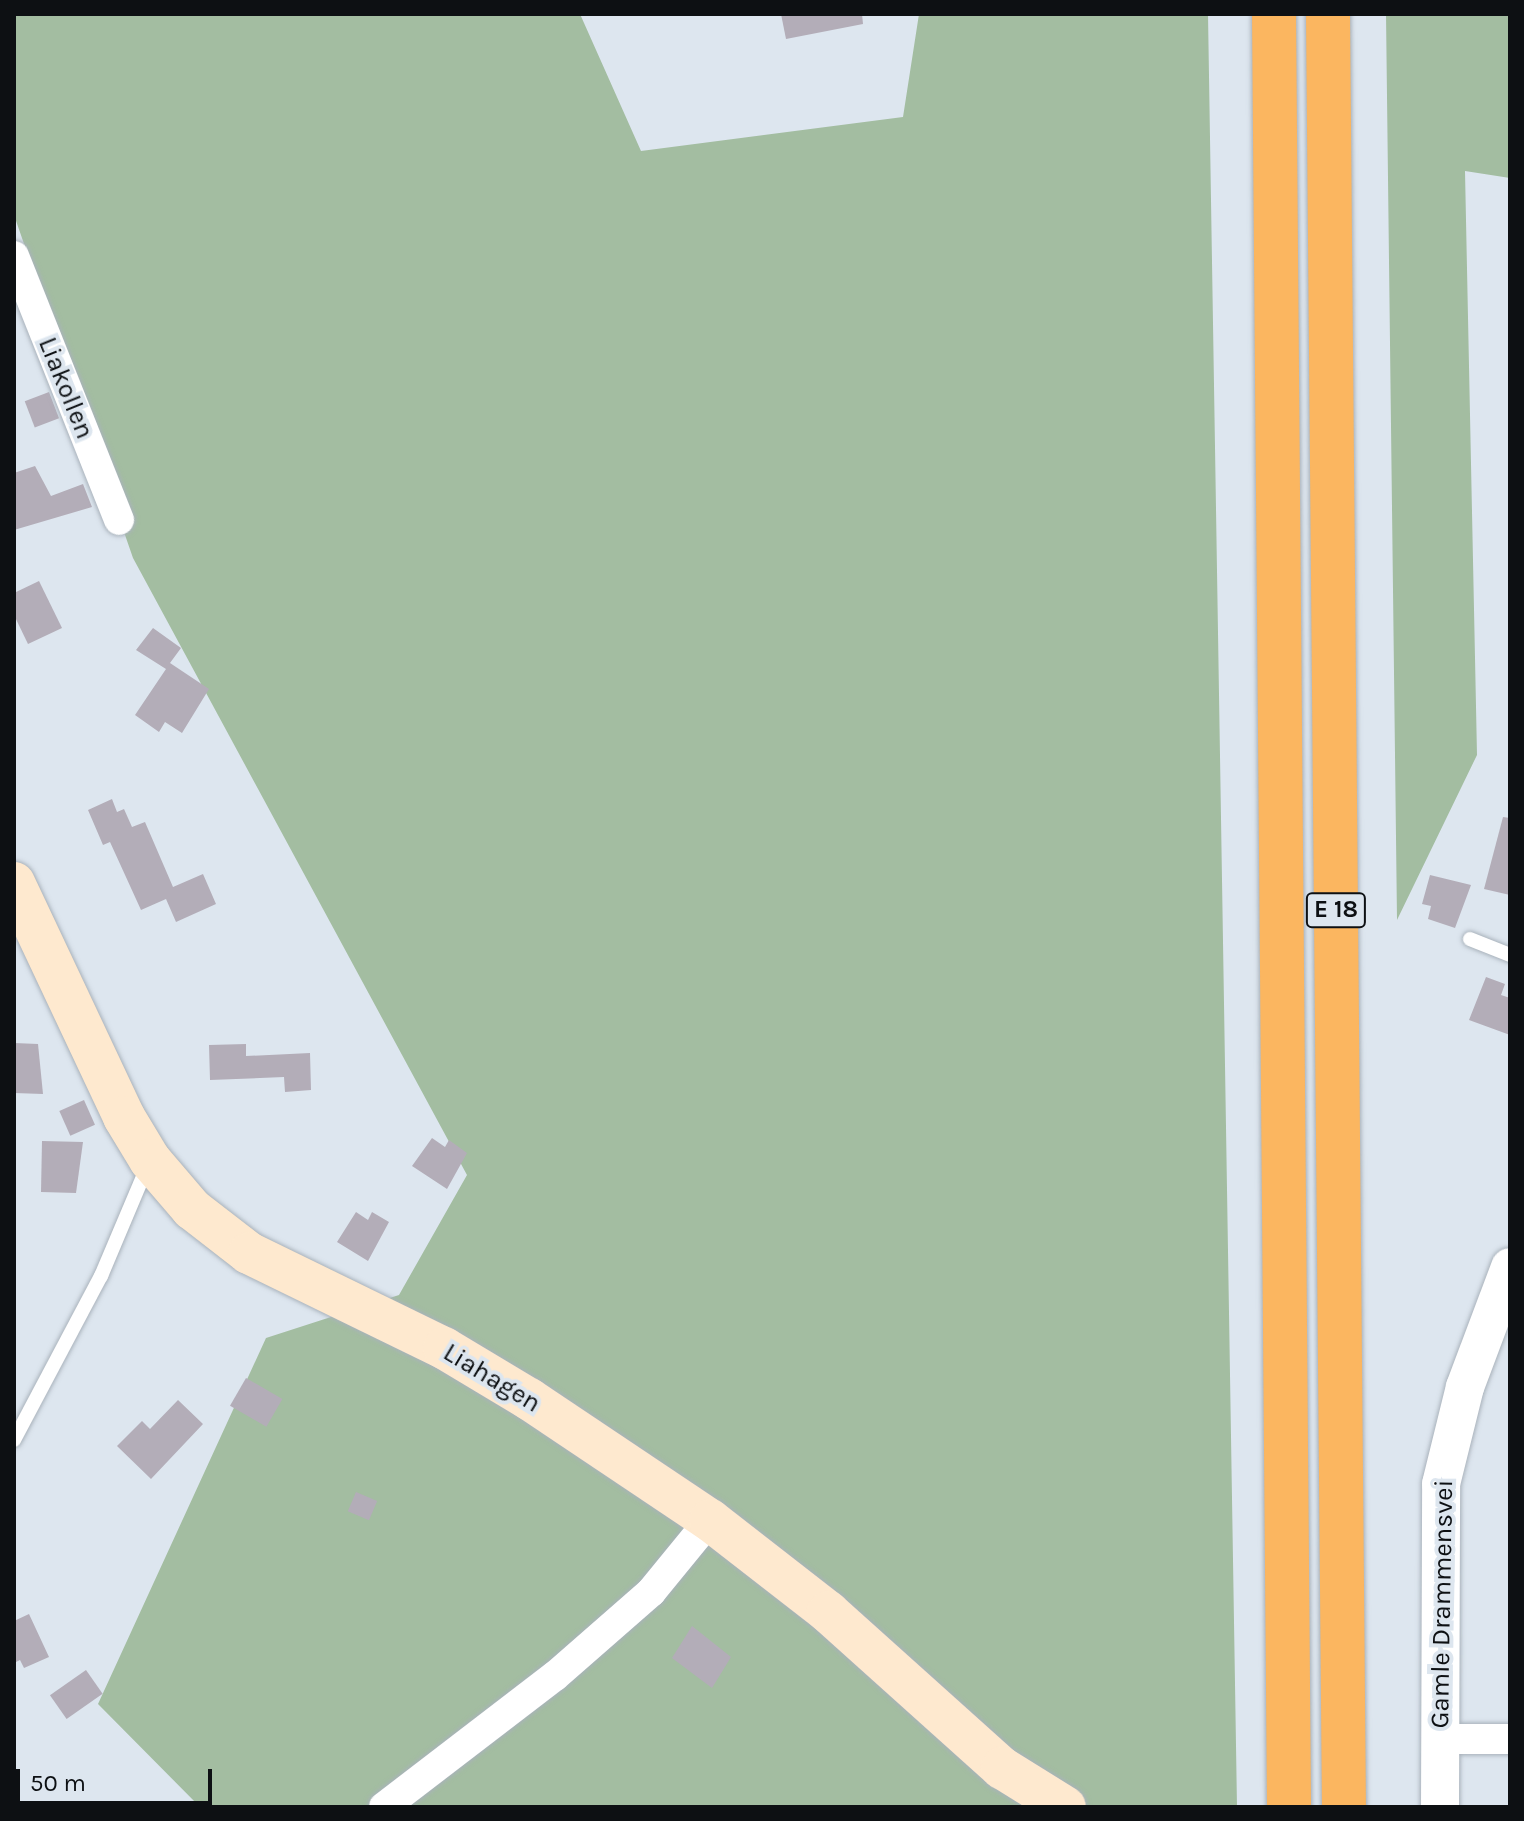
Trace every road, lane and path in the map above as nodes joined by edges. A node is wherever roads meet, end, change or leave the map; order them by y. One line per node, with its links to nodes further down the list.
1 (1274, 14): 16 (highway, E 18)
2 (1328, 14): 17 (highway, E 18)
3 (14, 256): 4 (street, Liakollen)
4 (119, 520)
5 (14, 883): 8 (main road, Liahagen)
6 (1470, 939): 7 (lane)
7 (1510, 955)
8 (150, 1160): 10 (lane); 11 (main road, Liahagen)
9 (1506, 1288): 12 (street, Gamle Drammensvei)
10 (14, 1440)
11 (710, 1520): 14 (street); 15 (main road, Liahagen)
12 (1439, 1739): 13 (street); 18 (street, Gamle Drammensvei)
13 (1510, 1739)
14 (384, 1807)
15 (1065, 1807)
16 (1289, 1807)
17 (1344, 1807)
18 (1440, 1807)

